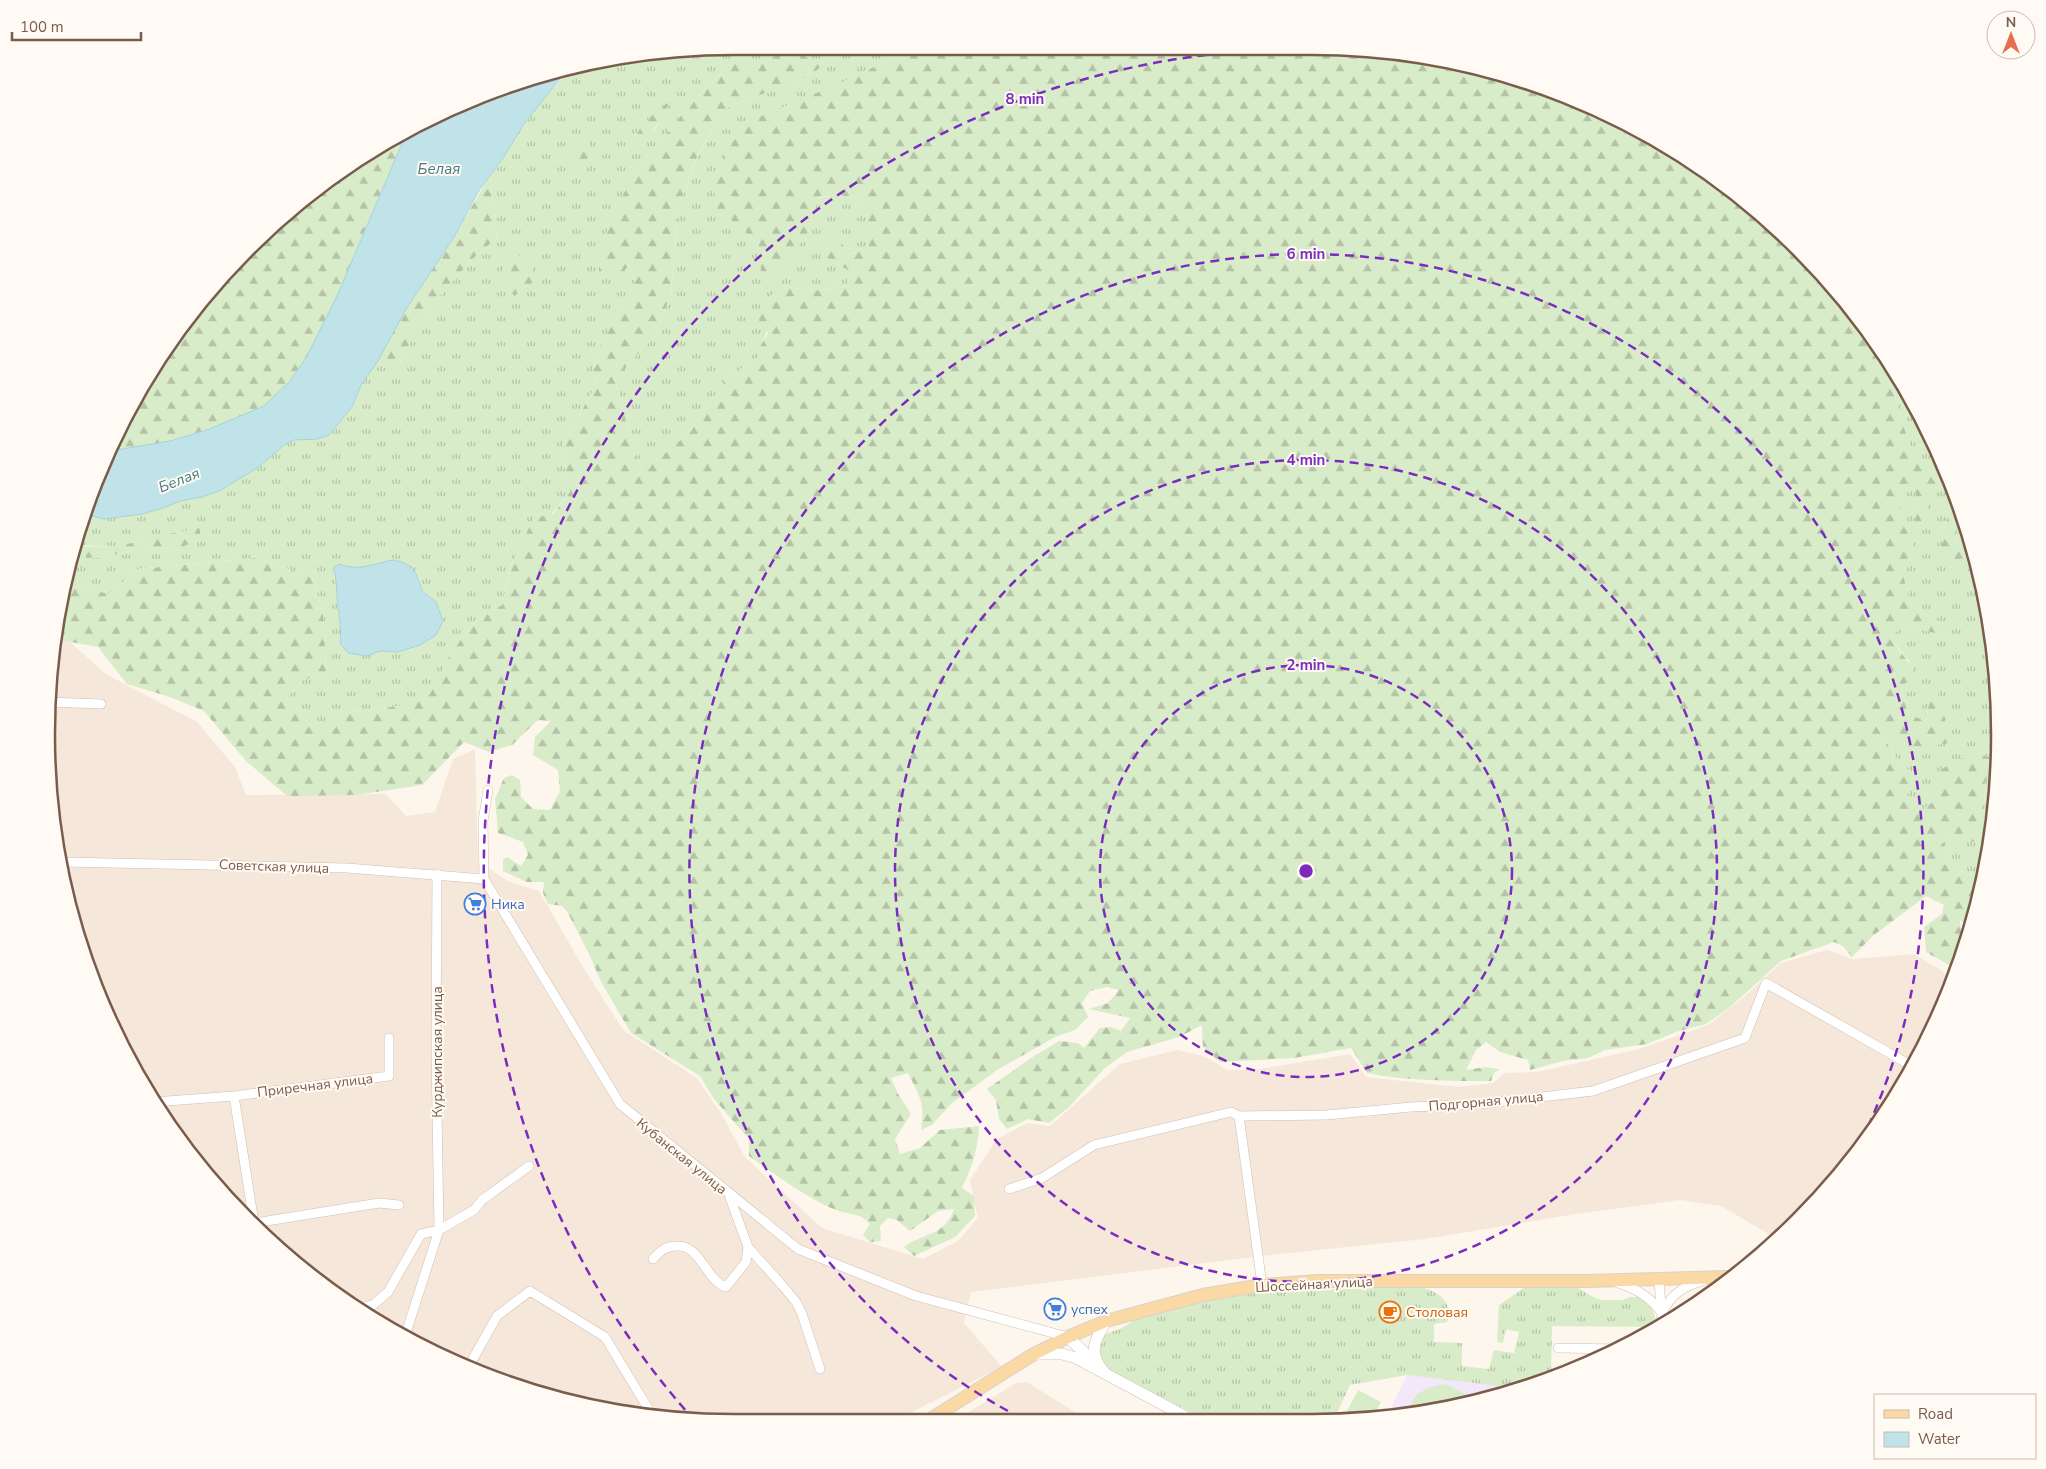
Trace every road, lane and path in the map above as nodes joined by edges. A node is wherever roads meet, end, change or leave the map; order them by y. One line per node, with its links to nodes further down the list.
1 (56, 702): 2 (street)
2 (101, 704)
3 (488, 790): 6 (street)
4 (67, 862): 5 (street, Советская улица)
5 (437, 874): 6 (street, Советская улица); 18 (street, Курджипская улица)
6 (484, 879): 14 (street, Кубанская улица)
7 (389, 1038): 9 (street, Приречная улица)
8 (1906, 1063): 11 (street, Подгорная улица)
9 (234, 1096): 10 (street, Приречная улица); 16 (street)
10 (163, 1101)
11 (1239, 1116): 13 (street, Подгорная улица); 25 (street)
12 (529, 1166): 18 (street)
13 (1009, 1189)
14 (728, 1194): 19 (street); 31 (street, Кубанская улица)
15 (398, 1205): 17 (street)
16 (252, 1213)
17 (261, 1222)
18 (439, 1230): 26 (street); 30 (street, Курджипская улица)
19 (748, 1247): 20 (street); 36 (street)
20 (654, 1259)
21 (1719, 1278): 24 (main road, Шоссейная улица)
22 (1718, 1279): 27 (street)
23 (1609, 1280): 24 (main road, Шоссейная улица); 25 (main road, Шоссейная улица); 28 (street)
24 (1659, 1280): 28 (street)
25 (1262, 1285): 29 (main road, Шоссейная улица)
26 (368, 1306)
27 (1662, 1316)
28 (1662, 1317)
29 (1106, 1321): 31 (main road, Шоссейная улица); 37 (main road)
30 (407, 1330)
31 (1068, 1338): 34 (main road, Шоссейная улица); 37 (main road)
32 (1558, 1348): 33 (street)
33 (1602, 1349)
34 (1034, 1354): 37 (main road); 39 (main road, Шоссейная улица)
35 (472, 1361): 38 (street)
36 (820, 1369)
37 (1105, 1373): 40 (main road)
38 (648, 1408)
39 (939, 1414)
40 (1180, 1414)

